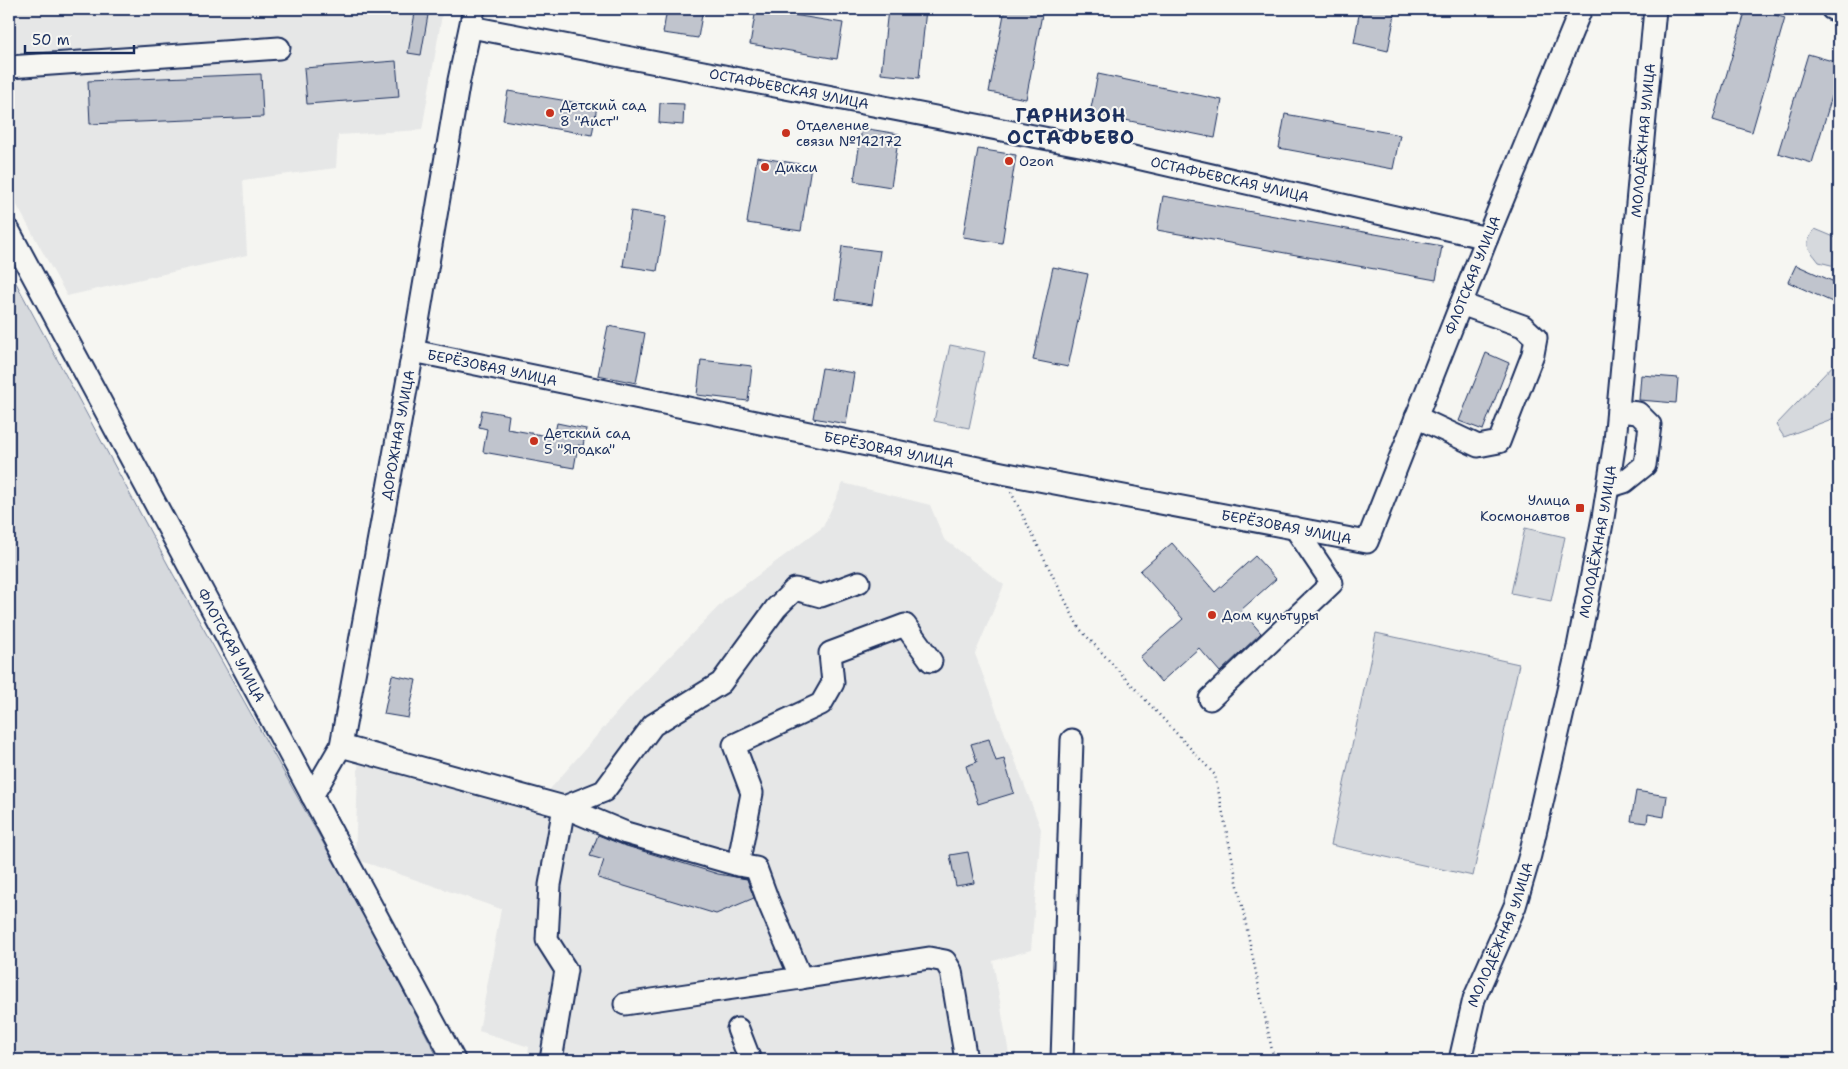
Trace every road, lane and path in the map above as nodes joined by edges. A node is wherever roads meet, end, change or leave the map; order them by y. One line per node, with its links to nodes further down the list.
1 (1581, 9): 9 (street, ФЛОТСКАЯ УЛИЦА)
2 (1655, 9): 12 (street, МОЛОДЁЖНАЯ УЛИЦА)
3 (1832, 9): 4 (street)
4 (1839, 11)
5 (473, 18): 9 (street, ОСТАФЬЕВСКАЯ УЛИЦА); 11 (street, ДОРОЖНАЯ УЛИЦА)
6 (279, 48): 7 (street)
7 (9, 67)
8 (9, 231): 23 (street, ФЛОТСКАЯ УЛИЦА)
9 (1487, 238): 10 (street, ФЛОТСКАЯ УЛИЦА)
10 (1461, 304): 13 (street, ФЛОТСКАЯ УЛИЦА); 13 (street)
11 (413, 351): 14 (street, БЕРЁЗОВАЯ УЛИЦА); 22 (street, ДОРОЖНАЯ УЛИЦА)
12 (1618, 411): 15 (street, МОЛОДЁЖНАЯ УЛИЦА); 15 (street)
13 (1416, 417): 17 (street, ФЛОТСКАЯ УЛИЦА)
14 (1002, 473): 16 (street, БЕРЁЗОВАЯ УЛИЦА); 34 (path)
15 (1608, 487): 35 (street, МОЛОДЁЖНАЯ УЛИЦА)
16 (1295, 528): 17 (street, БЕРЁЗОВАЯ УЛИЦА); 20 (street)
17 (1367, 542)
18 (859, 582): 24 (street)
19 (931, 661): 25 (street)
20 (1210, 699)
21 (1072, 740): 33 (street)
22 (341, 746): 23 (street, ДОРОЖНАЯ УЛИЦА); 24 (street)
23 (312, 796): 29 (street, ФЛОТСКАЯ УЛИЦА)
24 (564, 807): 25 (street); 30 (street)
25 (738, 865): 26 (street)
26 (801, 978): 27 (street); 32 (street)
27 (625, 1004)
28 (738, 1029): 31 (street)
29 (454, 1060)
30 (551, 1060)
31 (750, 1060)
32 (966, 1060)
33 (1062, 1060)
34 (1274, 1060)
35 (1460, 1060)

